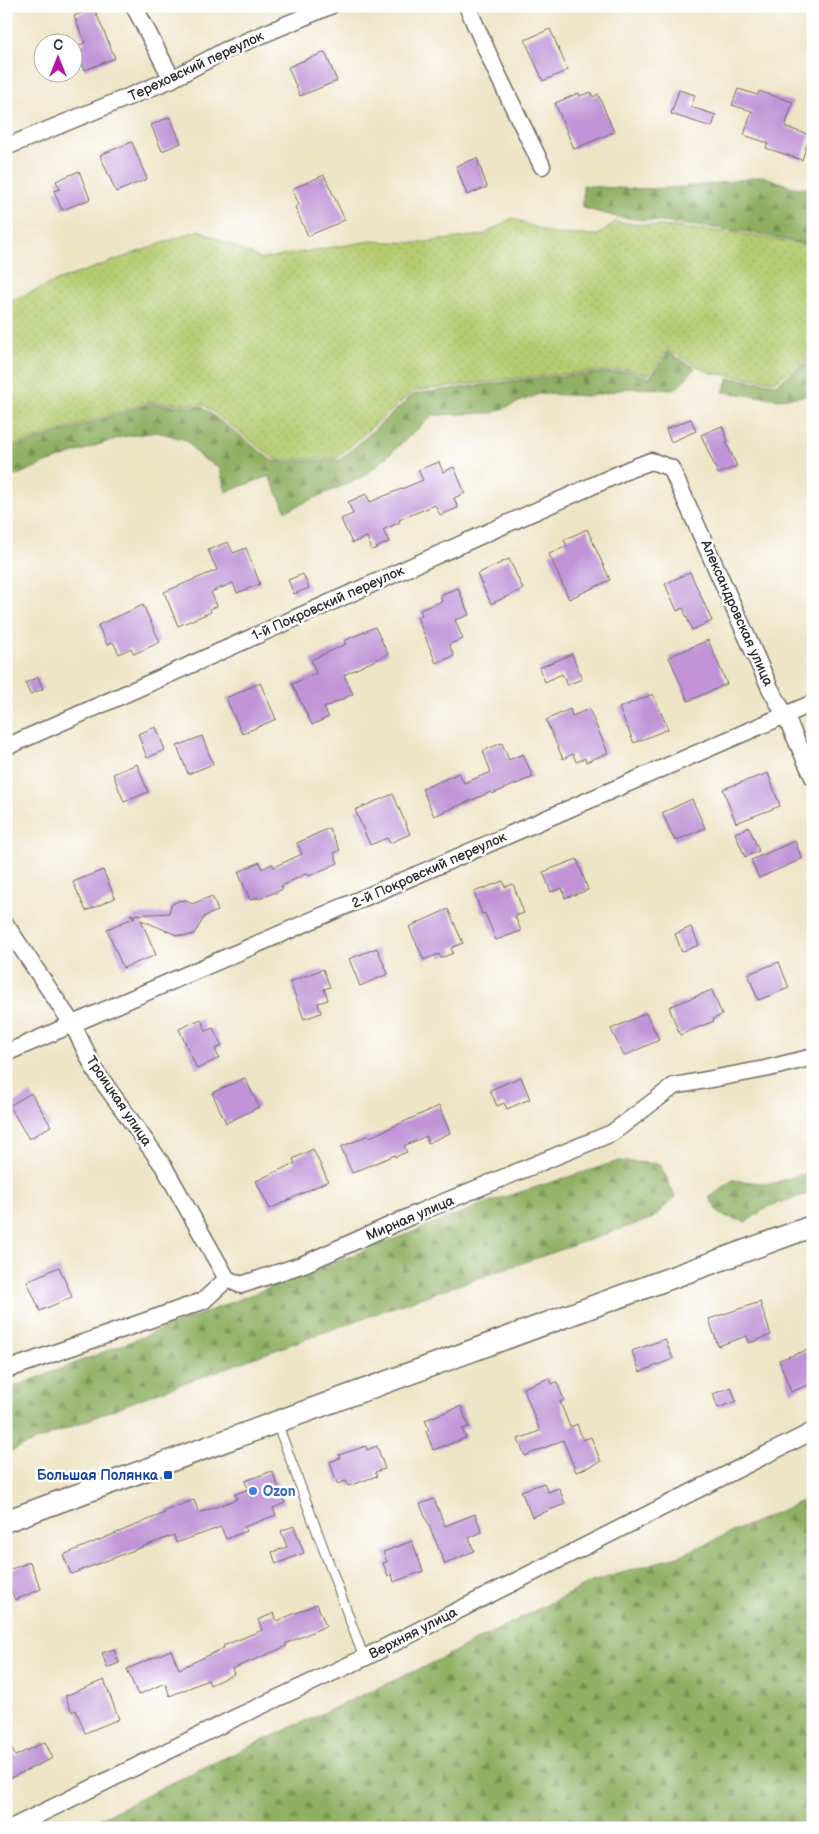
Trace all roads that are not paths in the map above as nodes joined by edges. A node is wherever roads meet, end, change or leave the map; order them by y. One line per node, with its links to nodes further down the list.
1 (134, 6): 4 (street)
2 (330, 6): 4 (street, Тереховский переулок)
3 (466, 6): 6 (street)
4 (172, 79): 5 (street, Тереховский переулок)
5 (6, 147)
6 (542, 166)
7 (651, 461): 9 (street, Александровская улица); 10 (street, 1-й Покровский переулок)
8 (813, 703): 9 (street, 2-й Покровский переулок)
9 (785, 715): 11 (street, Александровская улица); 13 (street, 2-й Покровский переулок)
10 (6, 747)
11 (813, 777)
12 (6, 925): 13 (street, Троицкая улица)
13 (73, 1025): 14 (street, 2-й Покровский переулок); 17 (street, Троицкая улица)
14 (6, 1053)
15 (813, 1057): 17 (street, Мирная улица)
16 (813, 1226): 19 (street)
17 (227, 1279): 18 (street)
18 (6, 1370)
19 (276, 1424): 21 (street); 22 (lane)
20 (813, 1431): 22 (street, Верхняя улица)
21 (6, 1521)
22 (364, 1658): 23 (street, Верхняя улица)
23 (11, 1828)

